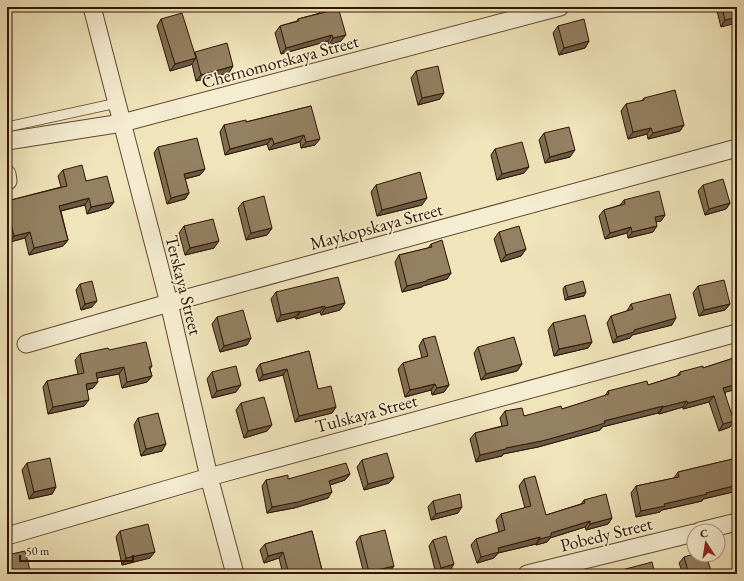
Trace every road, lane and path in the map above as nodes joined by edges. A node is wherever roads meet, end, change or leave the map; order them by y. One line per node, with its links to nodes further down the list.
1 (92, 7): 3 (street, Terskaya Street)
2 (560, 7): 4 (street, Chernomorskaya Street)
3 (117, 103): 4 (street, Terskaya Street); 5 (lane)
4 (122, 123): 6 (street, Chernomorskaya Street); 8 (street, Terskaya Street)
5 (7, 127)
6 (7, 141)
7 (737, 148): 8 (street, Maykopskaya Street)
8 (169, 303): 10 (street, Maykopskaya Street); 11 (street, Terskaya Street)
9 (737, 332): 11 (street, Tulskaya Street)
10 (26, 344)
11 (209, 476): 15 (street, Tulskaya Street); 16 (street, Terskaya Street)
12 (737, 522): 13 (street)
13 (726, 525)
14 (686, 534): 17 (street, Pobedy Street)
15 (7, 536)
16 (235, 574)
17 (527, 574)

